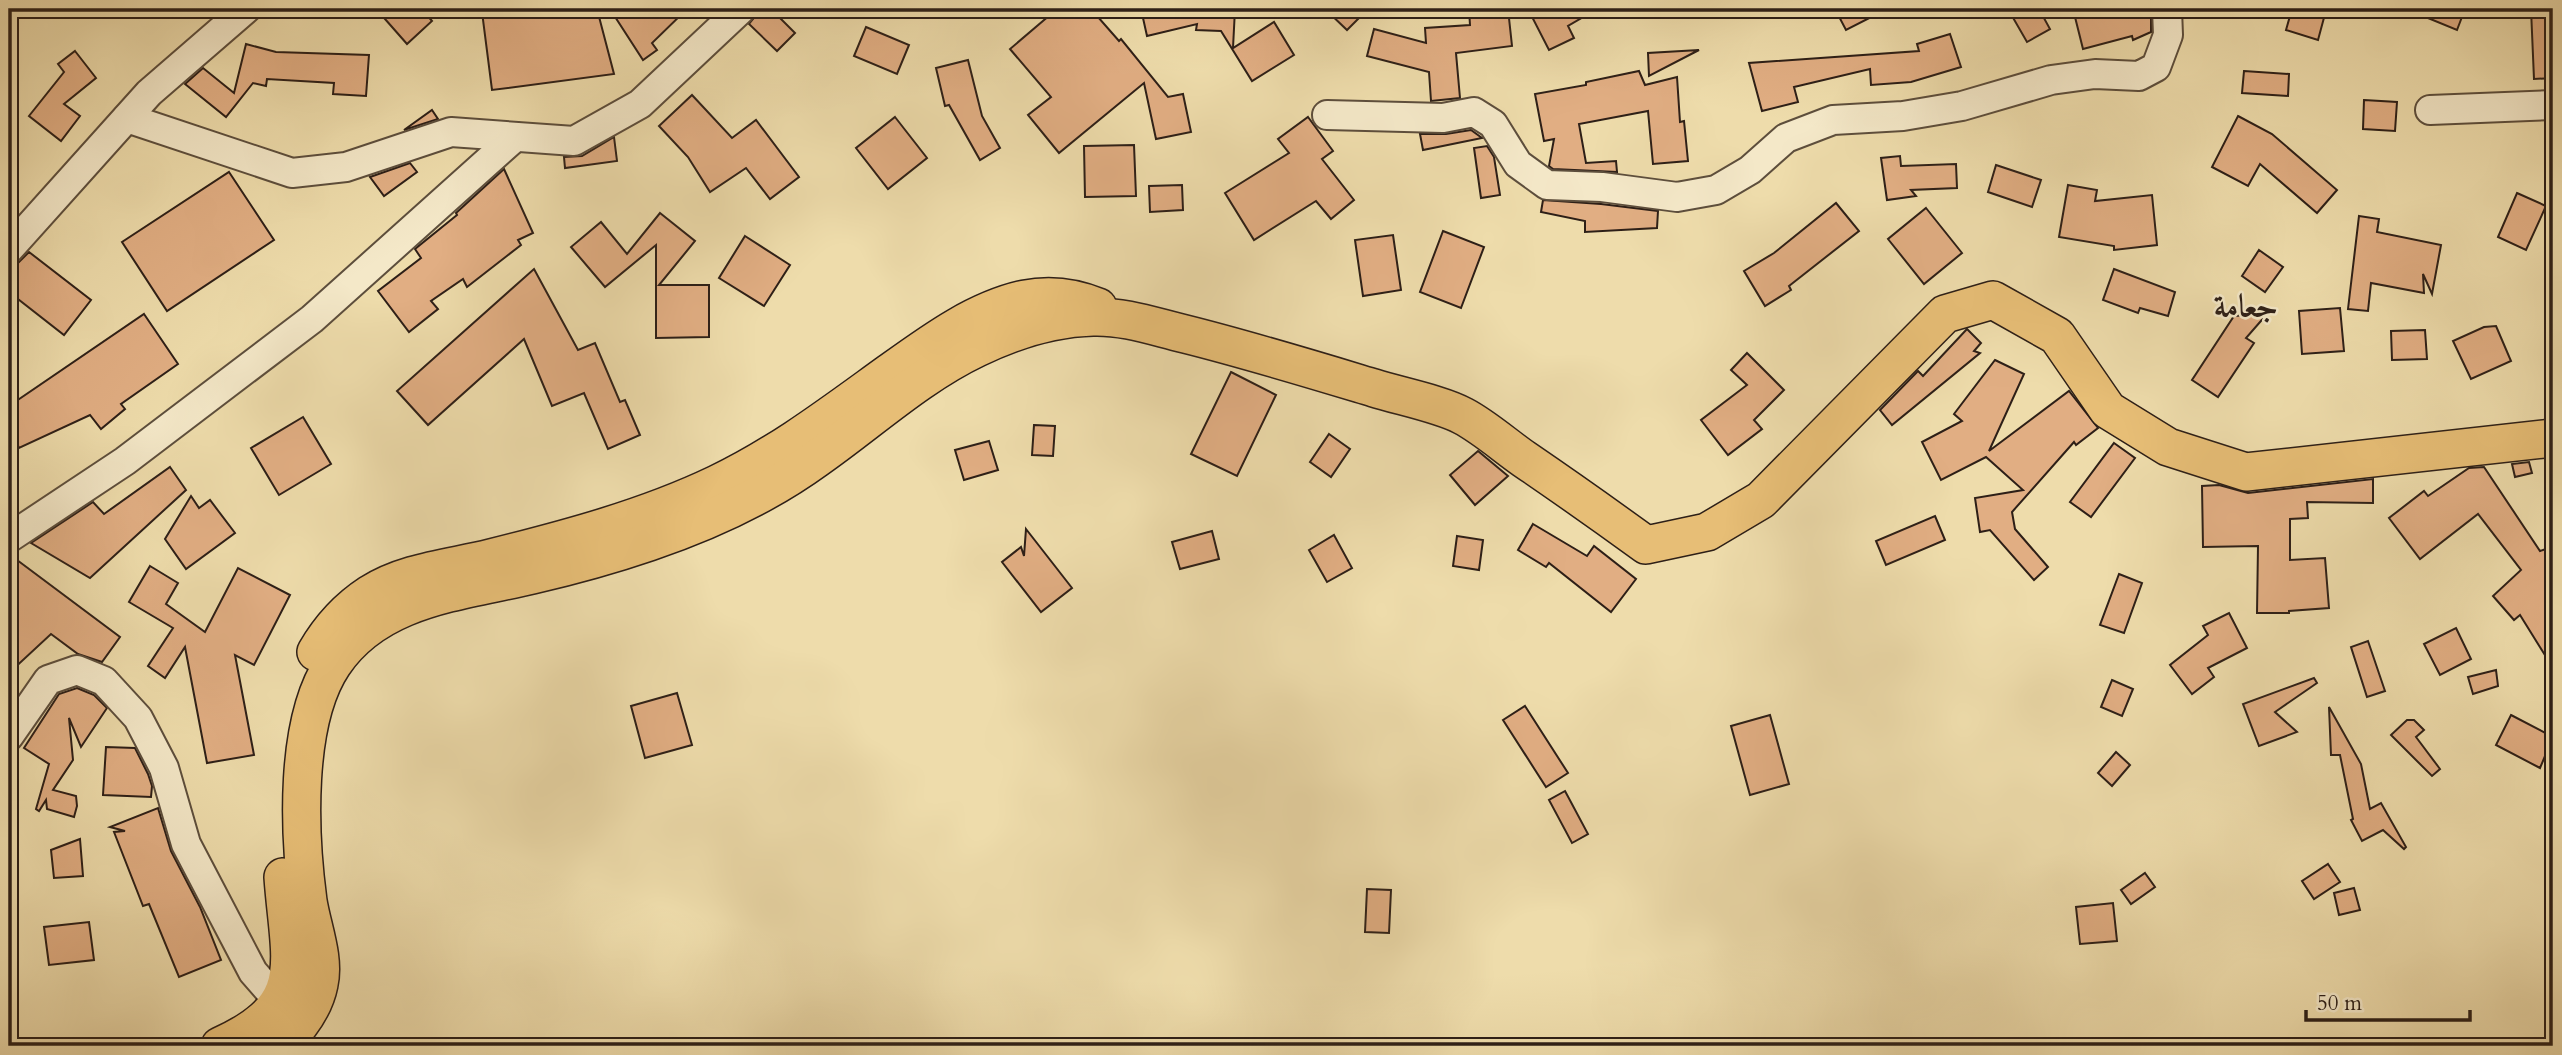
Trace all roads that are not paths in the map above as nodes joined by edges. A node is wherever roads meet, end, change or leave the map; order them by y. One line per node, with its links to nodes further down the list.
1 (246, 9): 7 (street)
2 (741, 9): 8 (street)
3 (2167, 9): 6 (street)
4 (2553, 105): 5 (street)
5 (2430, 110)
6 (1327, 115)
7 (127, 118): 8 (street); 9 (street)
8 (515, 137): 11 (street)
9 (9, 249)
10 (2553, 439): 13 (main road)
11 (9, 538)
12 (9, 736): 13 (street)
13 (288, 1023): 14 (main road)
14 (220, 1046)

